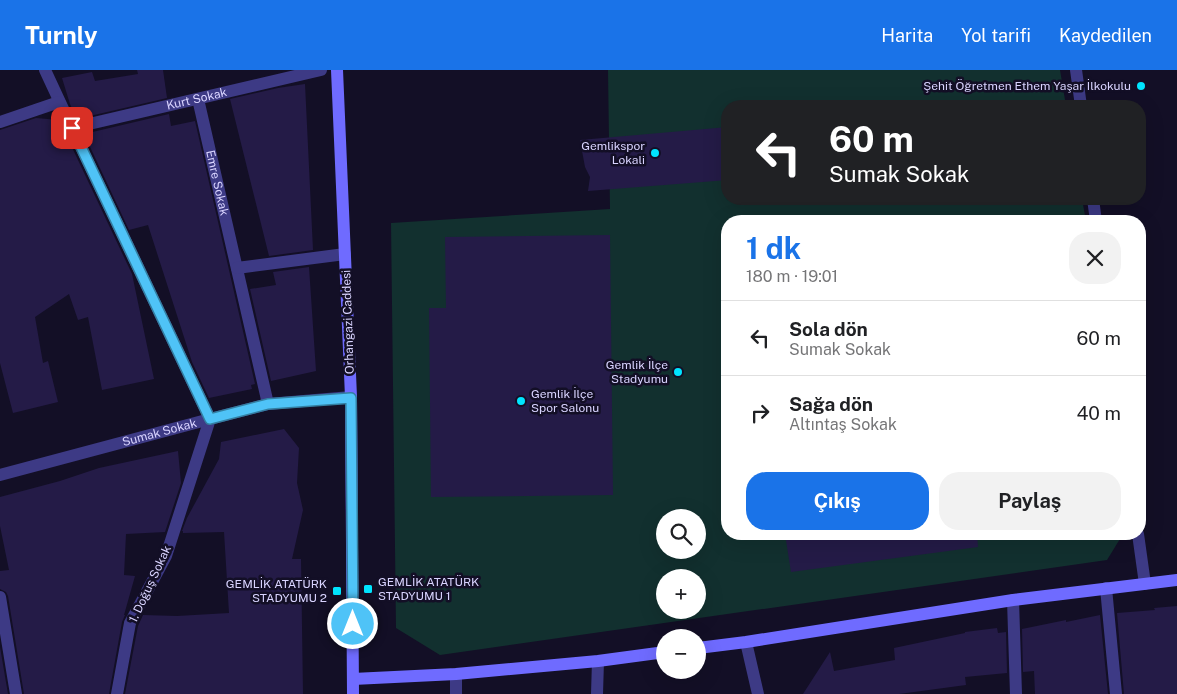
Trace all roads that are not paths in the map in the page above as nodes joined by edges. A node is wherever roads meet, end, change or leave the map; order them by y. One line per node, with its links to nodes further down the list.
1 (45, 70): 7 (street)
2 (321, 70): 5 (street, Kurt Sokak)
3 (337, 70): 10 (street, Orhangazi Caddesi)
4 (1076, 70): 6 (street)
5 (198, 99): 9 (street, Kurt Sokak); 11 (street, Emre Sokak)
6 (1080, 100)
7 (59, 102): 8 (street); 9 (street)
8 (0, 122)
9 (72, 128): 14 (street)
10 (345, 254): 11 (street); 12 (street, Orhangazi Caddesi)
11 (237, 268): 13 (street, Emre Sokak)
12 (351, 398): 13 (street, Sumak Sokak); 27 (street, Orhangazi Caddesi)
13 (268, 404): 14 (street, Sumak Sokak)
14 (210, 419): 15 (street, Sumak Sokak); 29 (street, 1. Doğuş Sokak)
15 (1, 473)
16 (1139, 540): 18 (street)
17 (1177, 580): 18 (street)
18 (1145, 584): 19 (street)
19 (1106, 588): 21 (street); 35 (street)
20 (0, 597): 28 (street)
21 (1013, 600): 22 (street); 34 (street)
22 (746, 642): 23 (street); 33 (street)
23 (706, 647)
24 (656, 653): 25 (street)
25 (598, 661): 26 (street); 32 (street)
26 (456, 674): 27 (street); 31 (street)
27 (353, 679): 30 (street, Orhangazi Caddesi)
28 (16, 694)
29 (117, 694)
30 (353, 694)
31 (456, 694)
32 (598, 694)
33 (758, 694)
34 (1016, 694)
35 (1116, 694)

